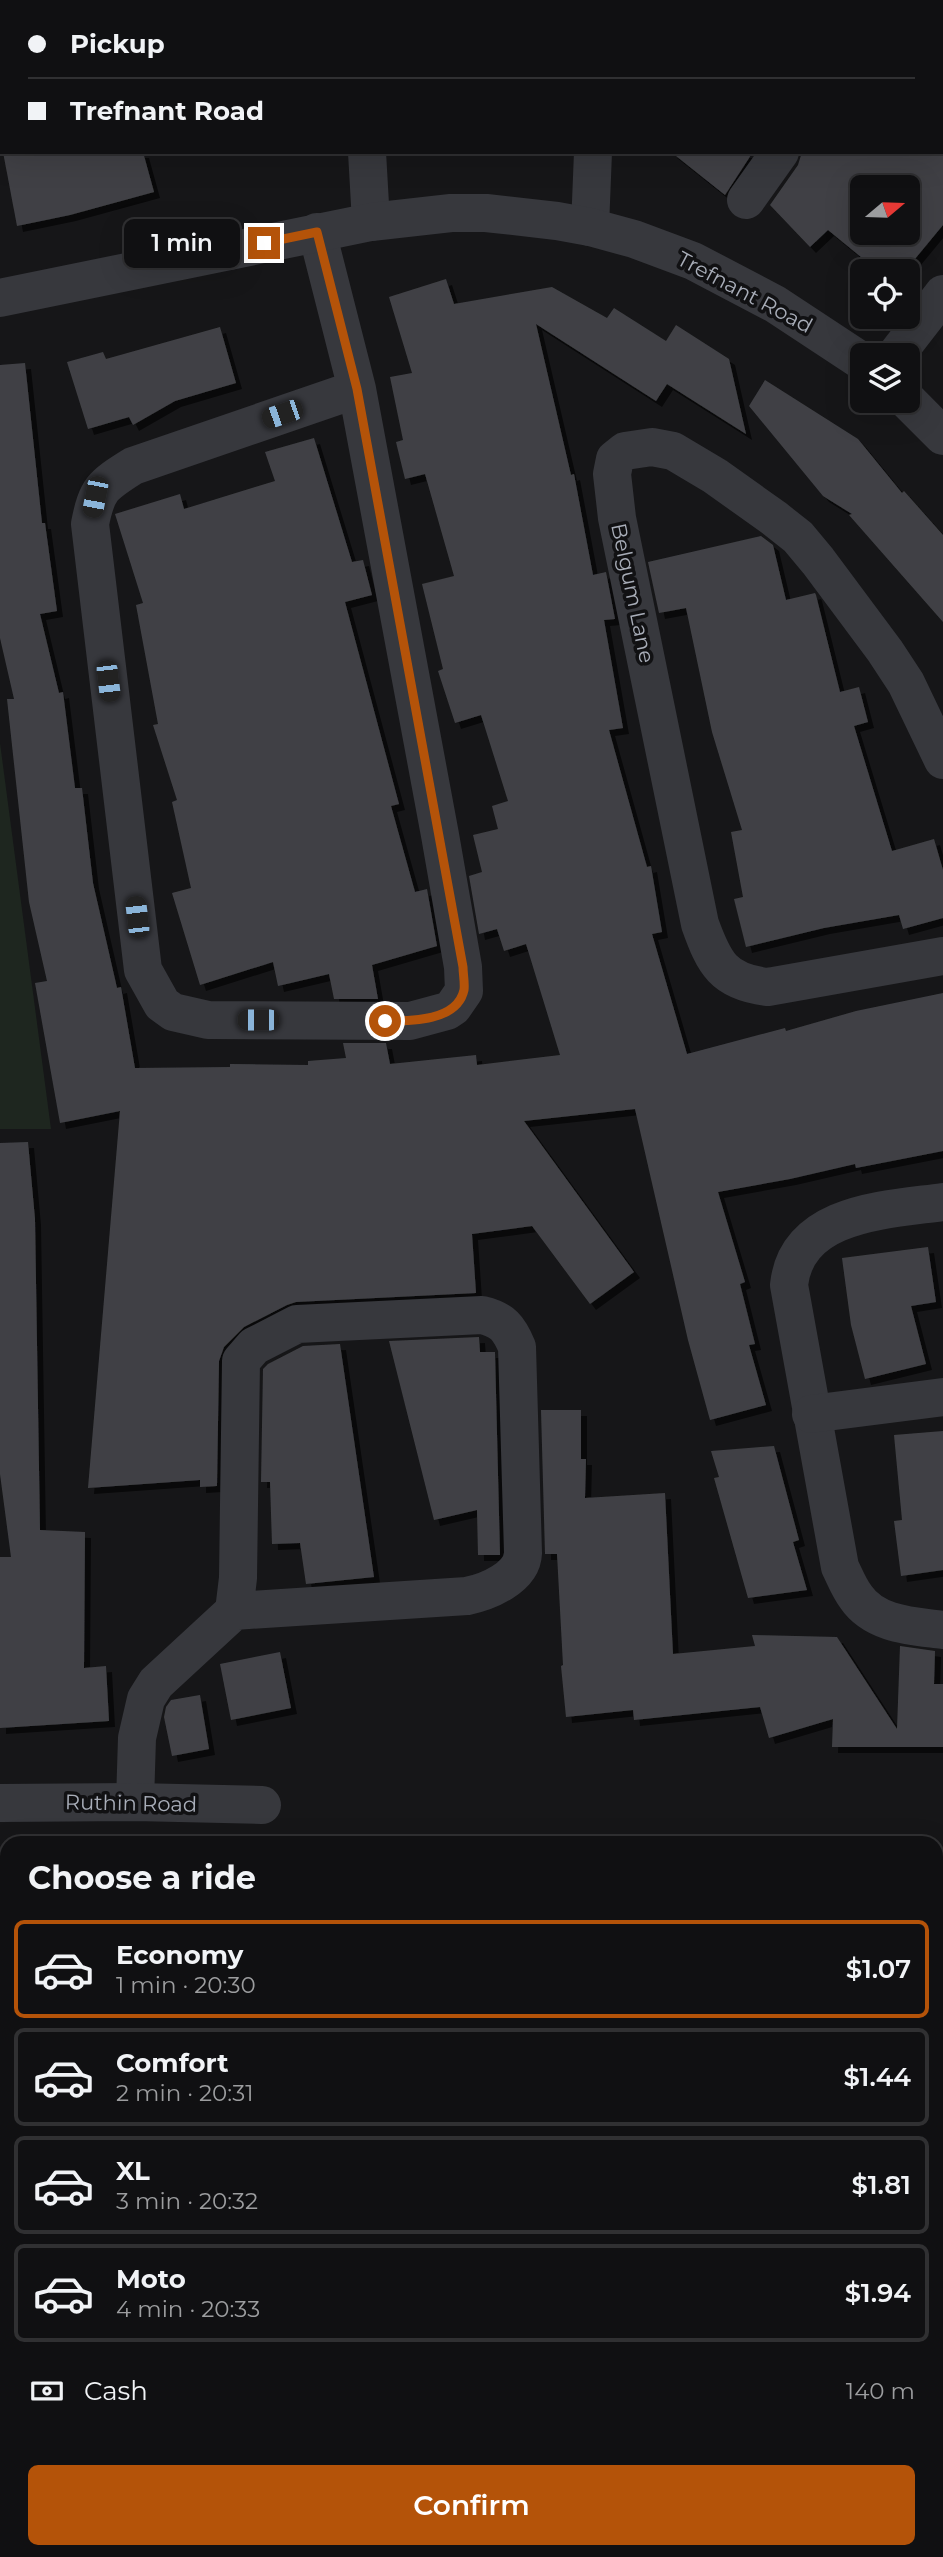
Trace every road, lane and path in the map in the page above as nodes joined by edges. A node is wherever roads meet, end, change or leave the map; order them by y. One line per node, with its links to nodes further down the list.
1 (366, 154): 5 (street)
2 (593, 154): 6 (street)
3 (779, 154): 4 (street)
4 (746, 200)
5 (371, 222): 6 (street, Trefnant Road); 7 (street, Trefnant Road)
6 (590, 228): 11 (street, Trefnant Road)
7 (317, 232): 9 (street, Trefnant Road); 12 (street)
8 (943, 294): 10 (street)
9 (0, 298)
10 (905, 343)
11 (850, 353)
12 (357, 389): 12 (street)
13 (920, 413): 14 (street)
14 (943, 436)
15 (943, 760): 16 (street, Belgum Lane)
16 (943, 956)
17 (943, 1202): 19 (street)
18 (943, 1397): 19 (street)
19 (811, 1414): 21 (street)
20 (234, 1611): 20 (street); 22 (street)
21 (943, 1630)
22 (135, 1802): 23 (street, Ruthin Road); 24 (street, Ruthin Road)
23 (0, 1803)
24 (262, 1805)

